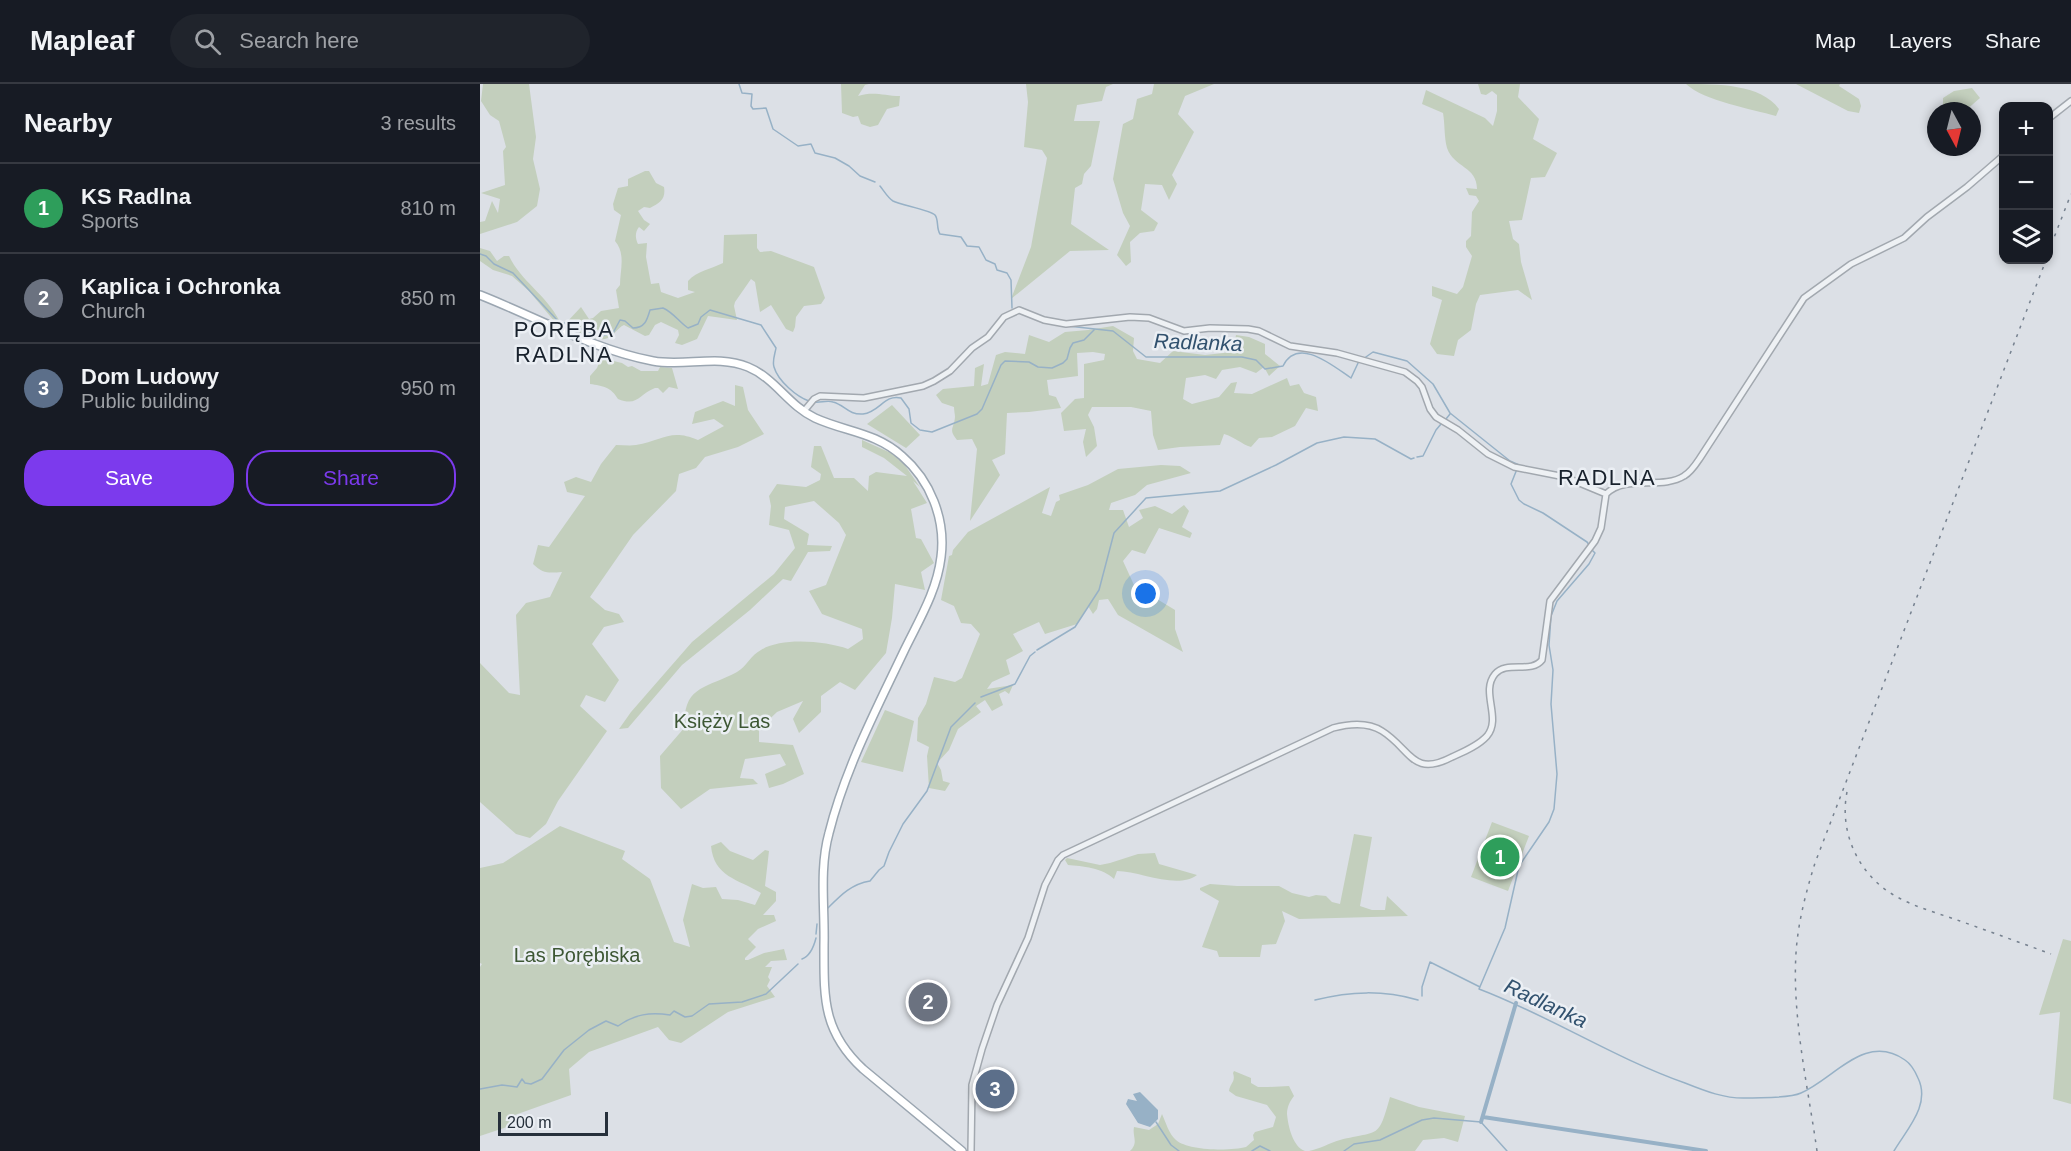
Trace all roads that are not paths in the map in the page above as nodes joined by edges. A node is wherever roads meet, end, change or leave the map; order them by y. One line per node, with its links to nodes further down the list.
1 (2071, 101): 2 (street)
2 (2053, 116)
3 (2003, 156): 6 (street)
4 (480, 295): 5 (main road)
5 (804, 411): 6 (street); 7 (main road)
6 (1606, 494): 8 (street)
7 (962, 1151)
8 (971, 1151)

